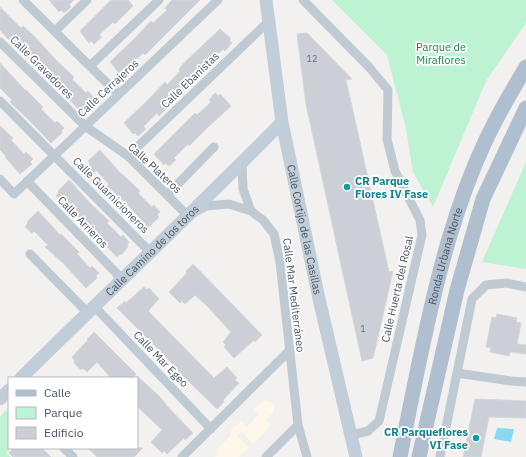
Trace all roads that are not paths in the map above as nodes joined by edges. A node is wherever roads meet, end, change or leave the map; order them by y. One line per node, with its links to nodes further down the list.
1 (23, 0): 8 (street)
2 (87, 0): 8 (street)
3 (159, 0): 10 (street)
4 (218, 0): 12 (street, Calle Cerrajeros)
5 (266, 0): 7 (street, Calle Cortijo de las Casillas)
6 (303, 0): 39 (street, Calle Huerta del Rosal)
7 (269, 21): 15 (street, Calle Cortijo de las Casillas); 19 (street, Calle Ebanistas)
8 (55, 31): 10 (street)
9 (0, 42): 16 (street, Calle Gravadores)
10 (90, 66): 12 (street)
11 (526, 67): 46 (main road, Ronda Urbana Norte)
12 (118, 94): 16 (street, Calle Cerrajeros)
13 (0, 100): 18 (street, Calle Guarnicioneros)
14 (526, 108): 47 (main road, Ronda Urbana Norte)
15 (282, 122): 20 (street, Calle Camino de los toros); 39 (street, Calle Cortijo de las Casillas)
16 (85, 126): 18 (street, Calle Cerrajeros); 19 (street, Calle Plateros)
17 (214, 147): 23 (street)
18 (54, 156): 22 (street, Calle Cerrajeros); 26 (street, Calle Guarnicioneros)
19 (128, 156): 23 (street, Calle Plateros)
20 (242, 163): 24 (street); 25 (street, Calle Camino de los toros)
21 (0, 179): 22 (street, Calle Cerrajeros)
22 (27, 181): 28 (street, Calle Arrieros)
23 (167, 195): 25 (street, Calle Plateros)
24 (251, 211): 25 (street, Calle Mar Mediterráneo); 31 (street, Calle Mar Mediterráneo)
25 (188, 216): 26 (street, Calle Camino de los toros)
26 (150, 252): 28 (street, Calle Camino de los toros)
27 (30, 254): 30 (street, Calle Mar Egeo)
28 (122, 279): 30 (street, Calle Camino de los toros)
29 (526, 287): 32 (street)
30 (90, 309): 33 (street, Calle Camino de los toros); 38 (street, Calle Mar Egeo)
31 (289, 351): 37 (street, Calle Mar Mediterráneo); 38 (street)
32 (457, 373): 34 (street); 48 (street)
33 (22, 377)
34 (526, 382)
35 (8, 391): 36 (street)
36 (0, 399)
37 (298, 425): 43 (street); 44 (street, Calle Mar Mediterráneo)
38 (211, 429): 42 (street)
39 (351, 435): 45 (street, Calle Cortijo de las Casillas)
40 (65, 449): 41 (street)
41 (73, 457)
42 (182, 457)
43 (266, 457)
44 (307, 457)
45 (356, 457)
46 (400, 457)
47 (419, 457)
48 (440, 457)

